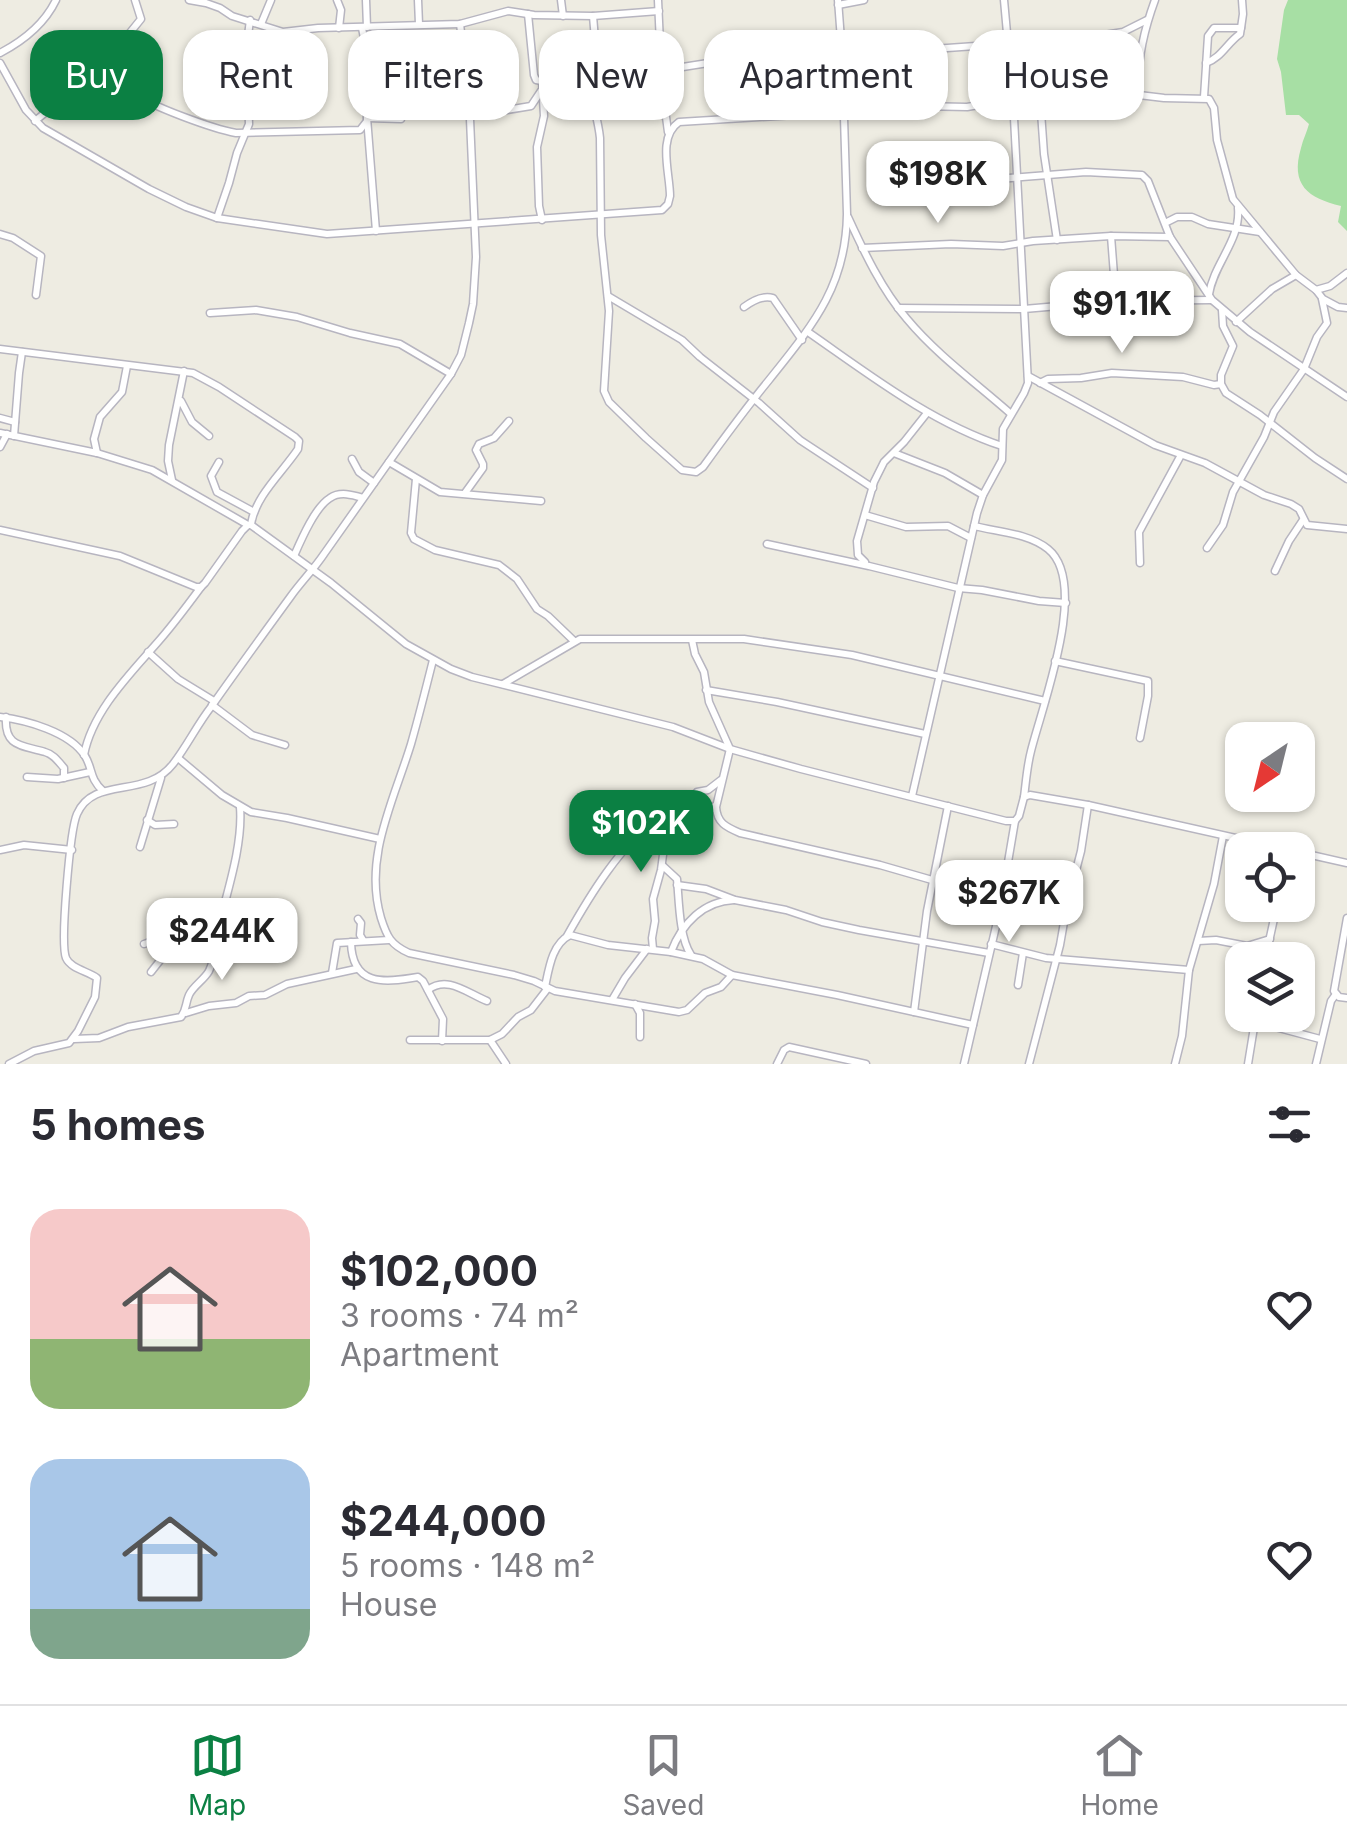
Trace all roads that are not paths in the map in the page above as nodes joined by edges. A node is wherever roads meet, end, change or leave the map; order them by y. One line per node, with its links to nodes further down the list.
1 (56, 0): 42 (street)
2 (148, 0): 18 (street)
3 (189, 0): 15 (street)
4 (222, 0): 21 (street)
5 (271, 0): 27 (street)
6 (337, 0): 32 (street)
7 (366, 0): 31 (street)
8 (418, 0): 28 (street)
9 (562, 0): 23 (street)
10 (658, 0): 20 (street)
11 (864, 0): 17 (street)
12 (1004, 0): 39 (street)
13 (1155, 0): 26 (street)
14 (1242, 0): 30 (street)
15 (203, 1): 21 (street)
16 (500, 2): 19 (street)
17 (838, 2): 38 (street)
18 (136, 4): 33 (street)
19 (508, 11): 22 (street); 29 (street)
20 (659, 12): 24 (street); 37 (street)
21 (229, 14): 25 (street)
22 (528, 14): 23 (street); 45 (street)
23 (563, 16): 24 (street)
24 (594, 16): 36 (street)
25 (250, 20): 27 (street); 63 (street)
26 (1147, 20): 40 (street); 41 (street)
27 (261, 24): 32 (street)
28 (420, 24): 29 (street); 31 (street)
29 (460, 24): 35 (street)
30 (1242, 26): 44 (street); 44 (street)
31 (364, 27): 32 (street); 34 (street)
32 (339, 28)
33 (132, 30)
34 (364, 30)
35 (461, 30)
36 (595, 30)
37 (660, 30)
38 (840, 30)
39 (1006, 30)
40 (1124, 30)
41 (1144, 39)
42 (0, 52)
43 (0, 63): 61 (street)
44 (1206, 64): 48 (street)
45 (539, 82)
46 (539, 91): 50 (street)
47 (1144, 95): 48 (street)
48 (1204, 97): 69 (street)
49 (163, 106): 63 (street)
50 (519, 108)
51 (704, 119): 64 (street)
52 (37, 120): 61 (street)
53 (367, 120): 62 (street); 65 (street)
54 (470, 120): 75 (street)
55 (543, 120): 73 (street)
56 (598, 120): 71 (street)
57 (667, 120): 64 (street)
58 (844, 120): 70 (street)
59 (1014, 120): 68 (street)
60 (1042, 120): 66 (street)
61 (35, 122): 72 (street)
62 (360, 130): 63 (street); 65 (street)
63 (247, 132): 72 (street)
64 (668, 132): 71 (street)
65 (369, 136): 77 (street)
66 (1047, 174): 68 (street); 74 (street); 82 (street)
67 (929, 177): 68 (street)
68 (1017, 179): 83 (street)
69 (1238, 206): 76 (street); 78 (street)
70 (847, 214): 84 (street); 100 (street)
71 (600, 215): 73 (street); 89 (street)
72 (217, 218): 77 (street)
73 (542, 220): 75 (street)
74 (1165, 223): 76 (street); 81 (street)
75 (474, 225): 77 (street); 107 (street)
76 (1236, 227): 78 (street); 90 (street)
77 (376, 231)
78 (1262, 233): 86 (street)
79 (0, 234): 88 (street)
80 (1111, 236): 81 (street); 82 (street); 92 (street)
81 (1170, 237): 90 (street)
82 (1057, 240): 83 (street)
83 (1022, 243): 84 (street); 96 (street)
84 (862, 248): 94 (street)
85 (1347, 273): 87 (street)
86 (1296, 275): 87 (street); 99 (street)
87 (1316, 290): 91 (street)
88 (36, 295)
89 (607, 296): 115 (street); 115 (street)
90 (1210, 298): 92 (street); 97 (street)
91 (1322, 298): 95 (street); 105 (street)
92 (1116, 301): 96 (street)
93 (744, 307): 101 (street)
94 (898, 308): 96 (street); 117 (street)
95 (1347, 308)
96 (1024, 309): 108 (street)
97 (1222, 309): 99 (street); 111 (street)
98 (210, 313): 107 (street)
99 (1236, 322): 105 (street)
100 (808, 332): 101 (street); 116 (street)
101 (802, 340): 115 (street)
102 (0, 349): 103 (street)
103 (22, 352): 104 (street); 120 (street)
104 (127, 366): 106 (street); 127 (street)
105 (1304, 370): 114 (street); 121 (street)
106 (184, 372): 112 (street); 142 (street)
107 (450, 374): 131 (street)
108 (1028, 376): 110 (street); 117 (street)
109 (1066, 378): 110 (street); 111 (street); 113 (street)
110 (1040, 383): 113 (street)
111 (1221, 384): 121 (street)
112 (178, 395): 123 (street); 134 (street)
113 (1067, 397): 128 (street)
114 (1347, 397)
115 (754, 399): 137 (street)
116 (927, 412): 124 (street); 126 (street)
117 (1011, 414): 124 (street)
118 (0, 418): 120 (street)
119 (509, 421): 138 (street)
120 (15, 422): 122 (street)
121 (1269, 422): 133 (street); 135 (street)
122 (7, 434): 125 (street); 127 (street)
123 (209, 436)
124 (1002, 446): 139 (street)
125 (0, 447)
126 (894, 453): 137 (street); 139 (street)
127 (97, 454): 134 (street)
128 (1181, 455): 135 (street); 153 (street)
129 (352, 459): 136 (street)
130 (218, 462): 142 (street)
131 (389, 462): 132 (street); 136 (street)
132 (416, 479): 138 (street); 161 (street)
133 (1347, 479)
134 (172, 480): 145 (street)
135 (1240, 480): 144 (street); 151 (street)
136 (374, 483): 140 (street)
137 (873, 488): 143 (street)
138 (464, 494): 141 (street)
139 (983, 496): 146 (street)
140 (363, 498): 152 (street); 155 (street)
141 (541, 502)
142 (254, 512): 145 (street)
143 (865, 514): 149 (street); 154 (street)
144 (1303, 519): 147 (street); 156 (street)
145 (249, 525): 152 (street); 157 (street)
146 (974, 526): 149 (street); 159 (street)
147 (1347, 529)
148 (0, 530): 157 (street)
149 (971, 538): 158 (street)
150 (768, 544): 154 (street)
151 (1207, 548)
152 (294, 556): 155 (street)
153 (1140, 562)
154 (869, 566): 158 (street)
155 (313, 570): 163 (street); 169 (street)
156 (1275, 571)
157 (201, 587): 162 (street)
158 (958, 588): 159 (street); 165 (street)
159 (1066, 603): 164 (street)
160 (692, 639): 161 (street); 165 (street); 167 (street)
161 (574, 640): 166 (street)
162 (148, 652): 169 (street); 177 (street)
163 (433, 660): 166 (street); 200 (street)
164 (1056, 661): 168 (street); 173 (street)
165 (940, 675): 168 (street); 172 (street)
166 (503, 684): 174 (street)
167 (705, 690): 171 (street); 172 (street)
168 (1046, 700): 186 (street)
169 (213, 703): 175 (street); 178 (street)
170 (3, 717): 177 (street); 182 (street)
171 (721, 726): 174 (street); 176 (street)
172 (925, 734): 185 (street)
173 (1140, 738)
174 (714, 743): 176 (street)
175 (285, 745)
176 (730, 749): 183 (street); 185 (street)
177 (84, 755): 179 (street)
178 (178, 758): 180 (street); 192 (street)
179 (90, 772): 182 (street); 184 (street)
180 (161, 776): 184 (street); 194 (street)
181 (27, 777): 182 (street)
182 (64, 778)
183 (722, 780): 187 (street); 189 (street)
184 (103, 790): 203 (street)
185 (912, 796): 190 (street)
186 (1024, 797): 191 (street); 195 (street)
187 (689, 801): 188 (street); 193 (street)
188 (678, 806): 206 (street); 217 (street)
189 (716, 806): 193 (street); 207 (street)
190 (948, 806): 195 (street); 207 (street)
191 (1088, 806): 198 (street); 231 (street)
192 (240, 808): 200 (street); 210 (street)
193 (707, 816): 197 (street)
194 (147, 820): 196 (street); 201 (street)
195 (1015, 821): 227 (street)
196 (174, 824)
197 (696, 824)
198 (1222, 836): 199 (street); 222 (street)
199 (1225, 837)
200 (380, 839): 220 (street)
201 (140, 847)
202 (0, 850): 203 (street)
203 (72, 850): 251 (street)
204 (1315, 856): 205 (street)
205 (1347, 863)
206 (662, 865): 208 (street); 226 (street)
207 (932, 880): 221 (street)
208 (677, 885): 209 (street); 215 (street)
209 (736, 900): 215 (street); 221 (street)
210 (223, 910): 214 (street); 245 (street)
211 (1347, 918): 216 (street)
212 (358, 919): 219 (street)
213 (1274, 922): 218 (street)
214 (174, 927): 225 (street); 234 (street)
215 (683, 929): 228 (street); 230 (street)
216 (1346, 931): 240 (street)
217 (567, 936): 226 (street); 238 (street)
218 (1270, 939): 222 (street); 224 (street)
219 (363, 940): 220 (street); 223 (street)
220 (389, 940): 238 (street)
221 (923, 941): 227 (street); 246 (street)
222 (1198, 941): 233 (street)
223 (351, 942): 232 (street); 235 (street)
224 (1269, 942)
225 (144, 944)
226 (650, 949): 228 (street); 242 (street)
227 (990, 949): 229 (street); 247 (street)
228 (671, 952): 230 (street)
229 (1024, 953): 231 (street); 237 (street)
230 (692, 956): 236 (street)
231 (1054, 958): 233 (street); 261 (street)
232 (356, 969): 235 (street); 239 (street)
233 (1190, 970): 262 (street)
234 (151, 972)
235 (332, 974): 245 (street)
236 (732, 975): 244 (street); 246 (street)
237 (1018, 985)
238 (546, 987): 242 (street); 254 (street)
239 (428, 990): 243 (street); 255 (street)
240 (1336, 994): 241 (street); 252 (street)
241 (1347, 998)
242 (612, 1000): 244 (street)
243 (487, 1001)
244 (635, 1004): 250 (street)
245 (185, 1013): 251 (street)
246 (914, 1013): 247 (street)
247 (973, 1024): 260 (street)
248 (1254, 1032): 263 (street)
249 (1299, 1032): 252 (street)
250 (640, 1037)
251 (72, 1039): 256 (street)
252 (1320, 1039): 264 (street)
253 (410, 1040): 255 (street)
254 (490, 1040): 255 (street); 257 (street)
255 (442, 1041)
256 (8, 1064)
257 (506, 1064)
258 (777, 1064): 259 (street)
259 (866, 1064)
260 (964, 1064)
261 (1029, 1064)
262 (1175, 1064)
263 (1248, 1064)
264 (1316, 1064)

